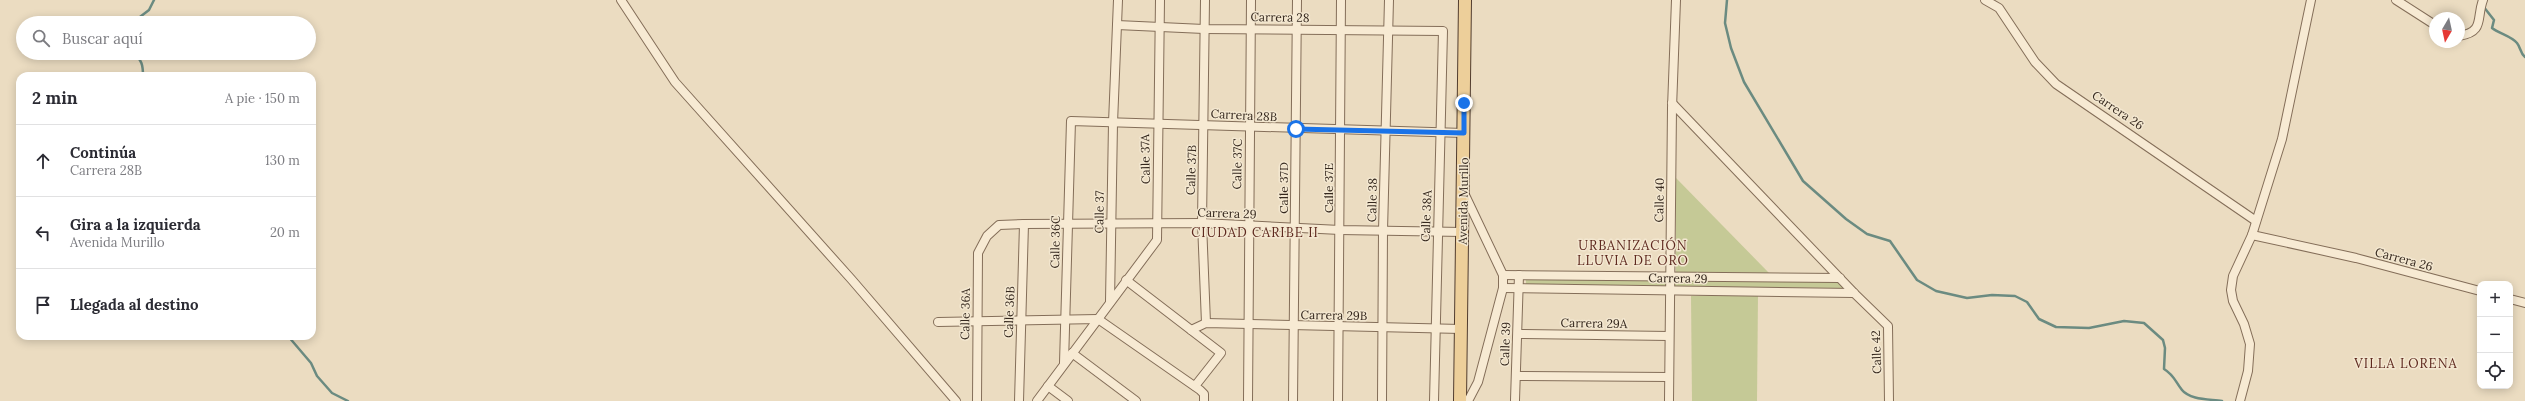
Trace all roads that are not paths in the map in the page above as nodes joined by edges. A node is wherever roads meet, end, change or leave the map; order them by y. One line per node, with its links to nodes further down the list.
1 (620, 0): 86 (street)
2 (1118, 0): 16 (street, Calle 37)
3 (1160, 0): 17 (street, Calle 37A)
4 (1204, 0): 19 (street, Calle 37B)
5 (1251, 0): 18 (street, Calle 37C)
6 (1297, 0): 21 (street, Calle 37D)
7 (1341, 0): 20 (street, Calle 37E)
8 (1389, 0): 22 (street, Calle 38)
9 (1465, 0): 35 (main road, Avenida Murillo)
10 (1676, 0): 25 (street, Calle 40)
11 (1985, 0): 37 (street, Carrera 26)
12 (2311, 0): 37 (street)
13 (2396, 0): 15 (street)
14 (2482, 0): 24 (street)
15 (2429, 21)
16 (1117, 25): 17 (street, Carrera 28); 27 (street, Calle 37)
17 (1159, 26): 19 (street, Carrera 28); 28 (street, Calle 37A)
18 (1250, 28): 19 (street, Carrera 28); 21 (street, Carrera 28); 30 (street, Calle 37C)
19 (1204, 29): 29 (street, Calle 37B)
20 (1340, 29): 21 (street, Carrera 28); 22 (street, Carrera 28); 32 (street, Calle 37E)
21 (1296, 30): 31 (street, Calle 37D)
22 (1388, 30): 23 (street, Carrera 28); 33 (street, Calle 38)
23 (1443, 31): 34 (street, Calle 38A)
24 (2465, 34)
25 (1672, 102): 53 (street, Calle 40); 54 (street, Calle 42)
26 (1071, 121): 27 (street, Carrera 28B); 38 (street, Calle 36C)
27 (1112, 123): 28 (street, Carrera 28B); 39 (street, Calle 37)
28 (1157, 125): 29 (street, Carrera 28B); 40 (street, Calle 37A)
29 (1205, 125): 30 (street, Carrera 28B); 41 (street, Calle 37B)
30 (1250, 127): 31 (street, Carrera 28B); 43 (street, Calle 37C)
31 (1296, 129): 32 (street, Carrera 28B); 44 (street, Calle 37D)
32 (1340, 130): 33 (street, Carrera 28B); 45 (street, Calle 37E)
33 (1386, 131): 34 (street, Carrera 28B); 47 (street, Calle 38)
34 (1441, 132): 35 (street, Carrera 28B); 48 (street, Calle 38A)
35 (1464, 133): 36 (main road, Avenida Murillo)
36 (1464, 192): 49 (main road, Avenida Murillo); 51 (street)
37 (2256, 221): 50 (street)
38 (1068, 222): 39 (street, Carrera 29); 42 (street, Carrera 29); 65 (street, Calle 36C)
39 (1111, 222): 40 (street, Carrera 29); 62 (street, Calle 37)
40 (1158, 223): 41 (street, Carrera 29); 55 (street, Calle 37A)
41 (1202, 223): 43 (street, Carrera 29); 69 (street, Calle 37B)
42 (1024, 224): 46 (street, Carrera 29); 68 (street, Calle 36B)
43 (1248, 225): 44 (street, Carrera 29); 70 (street, Calle 37C)
44 (1295, 228): 45 (street, Carrera 29); 71 (street, Calle 37D)
45 (1340, 230): 47 (street, Carrera 29); 72 (street, Calle 37E)
46 (991, 231): 67 (street, Calle 36A)
47 (1383, 231): 48 (street, Carrera 29); 73 (street, Calle 38)
48 (1437, 232): 49 (street, Carrera 29); 74 (street, Calle 38A)
49 (1463, 232): 75 (main road, Avenida Murillo)
50 (2252, 235): 59 (street, Carrera 26); 102 (street)
51 (1502, 275): 52 (street, Carrera 29); 56 (street)
52 (1519, 275): 53 (street, Carrera 29); 57 (street, Calle 39)
53 (1670, 278): 54 (street, Carrera 29); 58 (street, Calle 40)
54 (1840, 278): 60 (street, Calle 42)
55 (1126, 280): 62 (street, Calle 37A); 76 (street)
56 (1503, 288): 57 (street, Carrera 29); 99 (street)
57 (1519, 288): 58 (street, Carrera 29); 77 (street, Calle 39)
58 (1670, 290): 60 (street, Carrera 29); 78 (street, Calle 40)
59 (2477, 290)
60 (1854, 292): 101 (street, Calle 42)
61 (2513, 300): 63 (street)
62 (1110, 302): 64 (street)
63 (2525, 303)
64 (1098, 319): 65 (street); 79 (street); 84 (street)
65 (1067, 320): 68 (street); 80 (street, Calle 36C)
66 (938, 322): 67 (street)
67 (976, 322): 68 (street); 87 (street, Calle 36A)
68 (1020, 322): 88 (street, Calle 36B)
69 (1206, 323): 70 (street, Carrera 29B); 76 (street)
70 (1249, 326): 71 (street, Carrera 29B); 93 (street, Calle 37C)
71 (1294, 327): 72 (street, Carrera 29B); 94 (street, Calle 37D)
72 (1339, 327): 73 (street, Carrera 29B); 95 (street, Calle 37E)
73 (1382, 328): 74 (street, Carrera 29B); 96 (street, Calle 38)
74 (1436, 328): 75 (street, Carrera 29B); 97 (street, Calle 38A)
75 (1461, 329): 98 (main road, Avenida Murillo)
76 (1191, 330): 84 (street)
77 (1518, 334): 78 (street, Carrera 29A); 81 (street, Calle 39)
78 (1669, 336): 82 (street, Calle 40)
79 (1072, 353): 80 (street); 91 (street)
80 (1064, 363): 83 (street)
81 (1516, 376): 82 (street); 85 (street, Calle 39)
82 (1669, 378): 100 (street, Calle 40)
83 (1048, 386): 89 (street); 90 (street)
84 (1195, 386): 92 (street)
85 (1515, 400)
86 (956, 401)
87 (976, 401)
88 (1019, 401)
89 (1037, 401)
90 (1068, 401)
91 (1136, 401)
92 (1204, 401)
93 (1248, 401)
94 (1294, 401)
95 (1338, 401)
96 (1382, 401)
97 (1434, 401)
98 (1460, 401)
99 (1468, 401)
100 (1669, 401)
101 (1889, 401)
102 (2240, 401)

